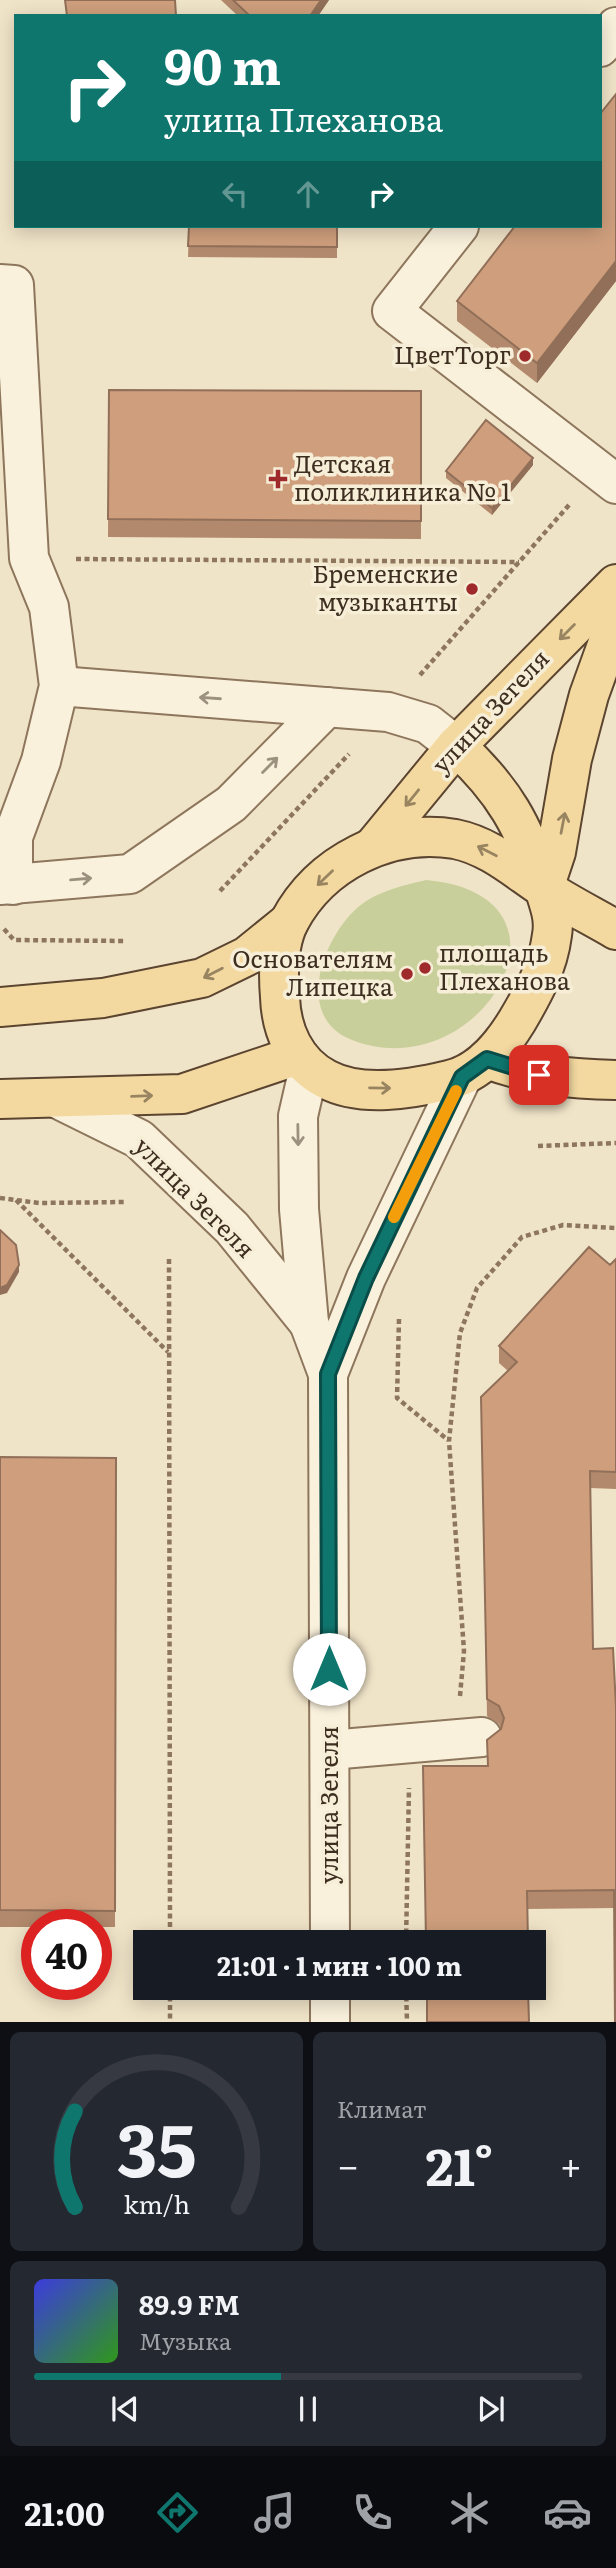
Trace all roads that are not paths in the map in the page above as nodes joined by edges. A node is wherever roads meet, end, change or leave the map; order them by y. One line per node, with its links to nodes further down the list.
1 (616, 27): 2 (street)
2 (602, 44)
3 (457, 228): 5 (street)
4 (0, 284): 8 (street)
5 (608, 478)
6 (616, 584): 10 (main road, улица Зегеля, one-way to 10)
7 (616, 620): 13 (main road, one-way to 7)
8 (59, 686): 9 (street, one-way to 8); 12 (street)
9 (327, 707): 10 (street); 12 (street, one-way to 9)
10 (456, 746): 11 (main road, улица Зегеля, one-way to 11); 13 (main road)
11 (373, 847): 13 (main road, one-way to 11); 14 (main road, one-way to 14)
12 (7, 885)
13 (544, 888): 15 (main road); 18 (main road)
14 (289, 922): 16 (main road, one-way to 16); 17 (main road)
15 (616, 930)
16 (0, 1007)
17 (304, 1061): 18 (main road, one-way to 18); 21 (main road, one-way to 17); 22 (street, улица Зегеля, one-way to 22)
18 (475, 1068): 19 (main road); 23 (street, улица Зегеля)
19 (616, 1080)
20 (0, 1099): 21 (main road)
21 (58, 1099): 22 (street, улица Зегеля)
22 (309, 1323): 23 (street, улица Зегеля)
23 (328, 1374): 25 (street, улица Зегеля)
24 (482, 1737): 25 (street)
25 (330, 1750): 26 (street, улица Зегеля)
26 (330, 1930)
27 (330, 2000): 28 (street)
28 (330, 2022)

